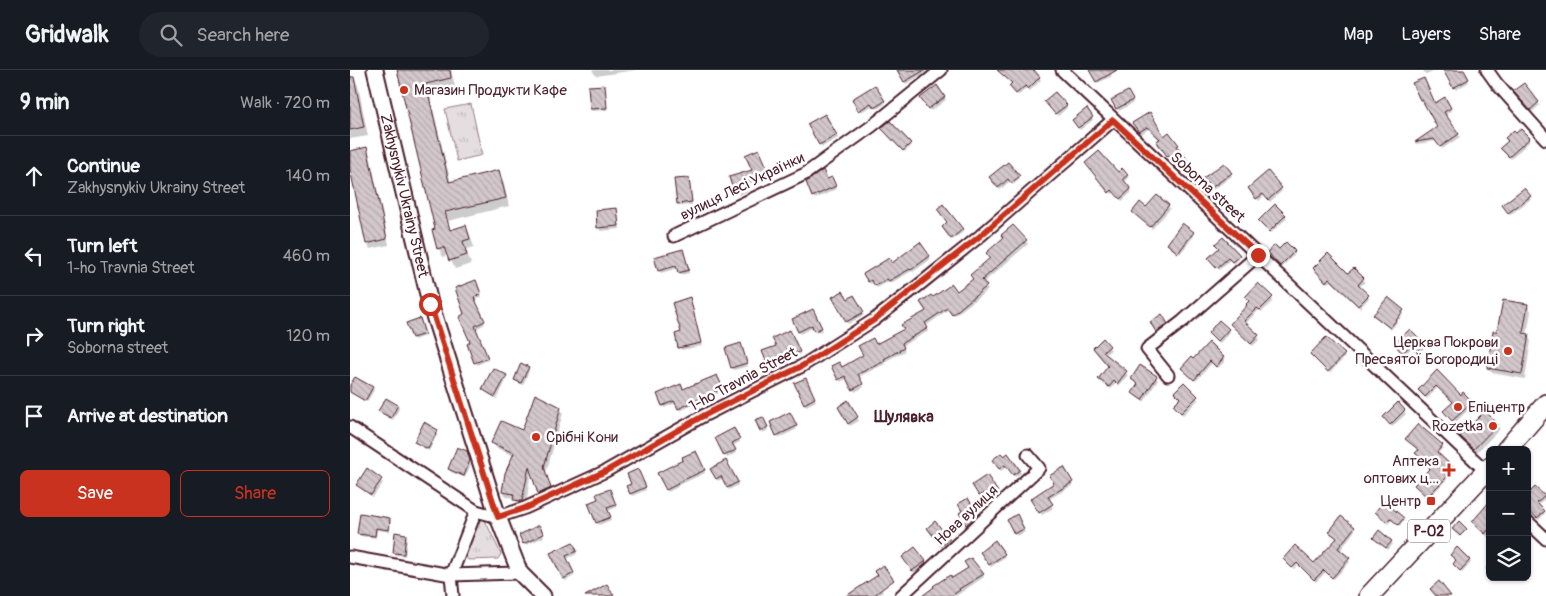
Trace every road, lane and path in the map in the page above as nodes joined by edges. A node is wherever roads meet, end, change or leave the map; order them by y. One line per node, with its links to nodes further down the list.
1 (375, 70): 17 (street, Zakhysnykiv Ukrainy Street)
2 (941, 70): 7 (street, вулиця Лесі Українки)
3 (1062, 70): 5 (street, Soborna street)
4 (1487, 70): 6 (street)
5 (1113, 120): 8 (street, Soborna street); 17 (street, 1-ho Travnia Street)
6 (1546, 139)
7 (674, 236)
8 (1258, 255): 9 (street); 14 (street, Soborna street)
9 (1168, 375)
10 (1546, 404): 12 (main road)
11 (350, 427): 16 (street)
12 (1509, 446)
13 (1028, 455): 25 (street, Нова вулиця)
14 (1486, 469)
15 (1486, 475): 26 (main road, Р-02)
16 (476, 510): 17 (street); 22 (street)
17 (498, 517): 21 (street, Zakhysnykiv Ukrainy Street)
18 (1531, 525): 19 (street)
19 (1546, 539)
20 (350, 557): 22 (street)
21 (520, 573): 22 (street); 24 (street, Zakhysnykiv Ukrainy Street)
22 (451, 575): 23 (street)
23 (453, 596)
24 (543, 596)
25 (901, 596)
26 (1369, 596)

